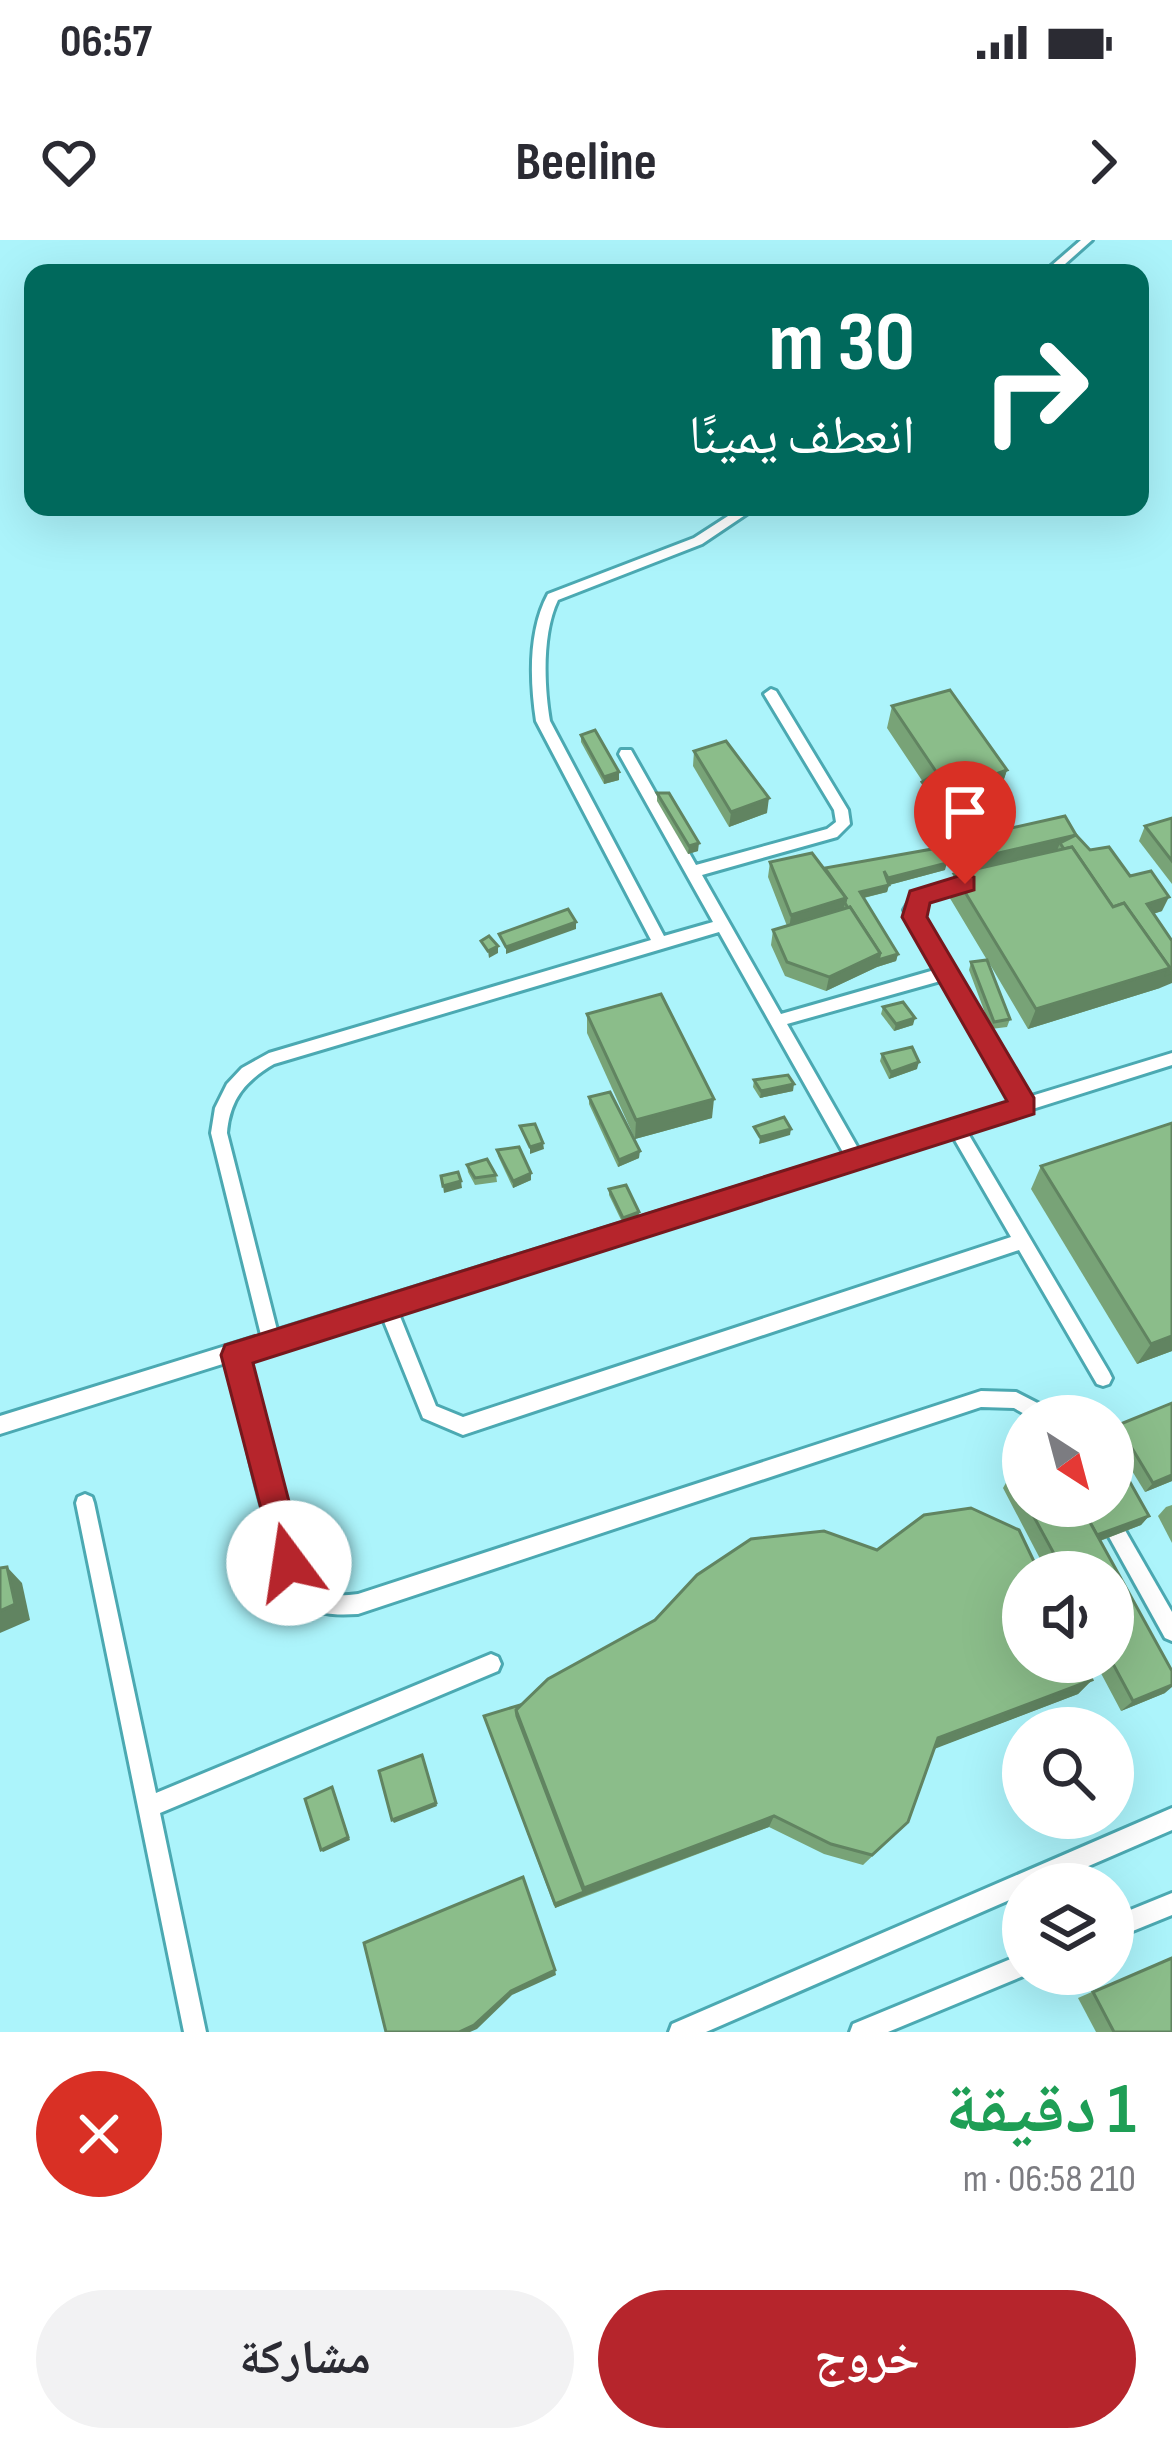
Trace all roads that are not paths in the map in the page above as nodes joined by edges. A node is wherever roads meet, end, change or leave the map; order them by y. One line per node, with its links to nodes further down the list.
1 (1088, 240): 2 (lane)
2 (1059, 264)
3 (737, 516): 9 (lane)
4 (770, 694): 6 (lane)
5 (626, 754): 6 (lane)
6 (692, 872): 8 (lane)
7 (995, 875): 10 (lane)
8 (723, 925): 9 (lane); 11 (lane)
9 (660, 943): 18 (lane)
10 (946, 973): 11 (lane); 13 (lane)
11 (778, 1022): 15 (lane)
12 (1172, 1059): 13 (lane)
13 (1024, 1106): 14 (lane)
14 (956, 1127): 15 (lane); 16 (lane)
15 (855, 1160): 17 (lane)
16 (1023, 1241): 17 (lane); 20 (lane)
17 (388, 1308): 18 (lane)
18 (272, 1344): 19 (lane)
19 (236, 1355): 21 (lane); 22 (lane)
20 (1103, 1378)
21 (1002, 1400)
22 (0, 1425)
23 (85, 1503): 27 (lane)
24 (1113, 1527): 25 (lane)
25 (1172, 1631)
26 (491, 1664): 27 (lane)
27 (148, 1807): 32 (lane)
28 (1172, 1819): 33 (lane)
29 (1172, 1904): 30 (lane)
30 (1134, 1919)
31 (1002, 1974): 34 (lane)
32 (196, 2032)
33 (680, 2032)
34 (861, 2032)

